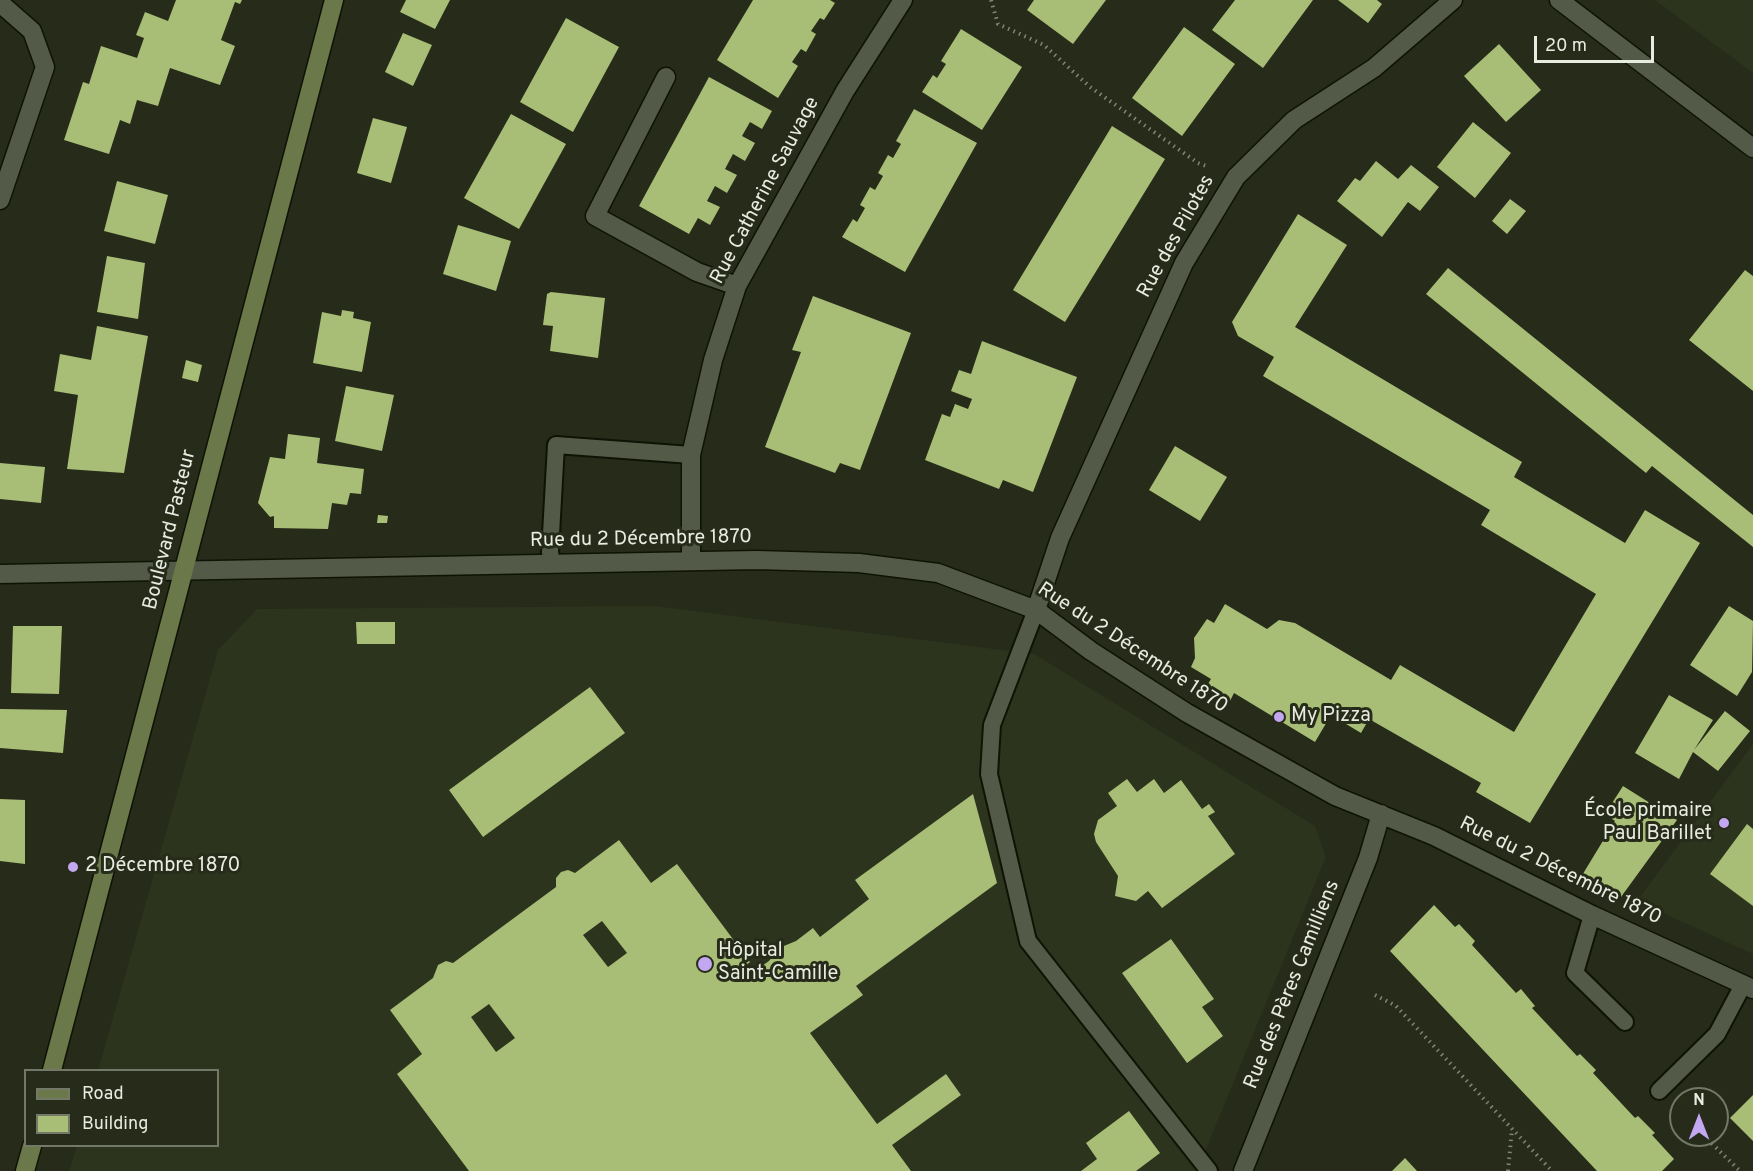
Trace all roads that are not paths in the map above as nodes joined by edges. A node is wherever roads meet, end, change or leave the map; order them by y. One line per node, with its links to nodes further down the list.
1 (334, 0): 13 (main road, Boulevard Pasteur)
2 (903, 0): 9 (street, Rue Catherine Sauvage)
3 (1453, 0): 15 (street, Rue des Pilotes)
4 (1559, 0): 7 (street)
5 (0, 3): 8 (street)
6 (666, 77): 9 (street)
7 (1753, 148)
8 (0, 200)
9 (737, 286): 10 (street, Rue Catherine Sauvage)
10 (691, 455): 11 (street, Rue Catherine Sauvage); 12 (lane)
11 (691, 560): 12 (street, Rue du 2 Décembre 1870); 15 (street, Rue du 2 Décembre 1870)
12 (552, 564): 13 (street, Rue du 2 Décembre 1870)
13 (183, 571): 14 (street, Rue du 2 Décembre 1870); 20 (main road, Boulevard Pasteur)
14 (0, 574)
15 (1036, 610): 16 (street, Rue du 2 Décembre 1870); 24 (lane)
16 (1381, 814): 17 (street, Rue du 2 Décembre 1870); 25 (street, Rue des Pères Camilliens)
17 (1592, 915): 18 (street, Rue du 2 Décembre 1870); 19 (lane)
18 (1748, 987): 21 (lane)
19 (1626, 1022)
20 (53, 1069)
21 (1659, 1091)
22 (32, 1147): 23 (main road)
23 (25, 1171)
24 (1209, 1171)
25 (1243, 1171)

